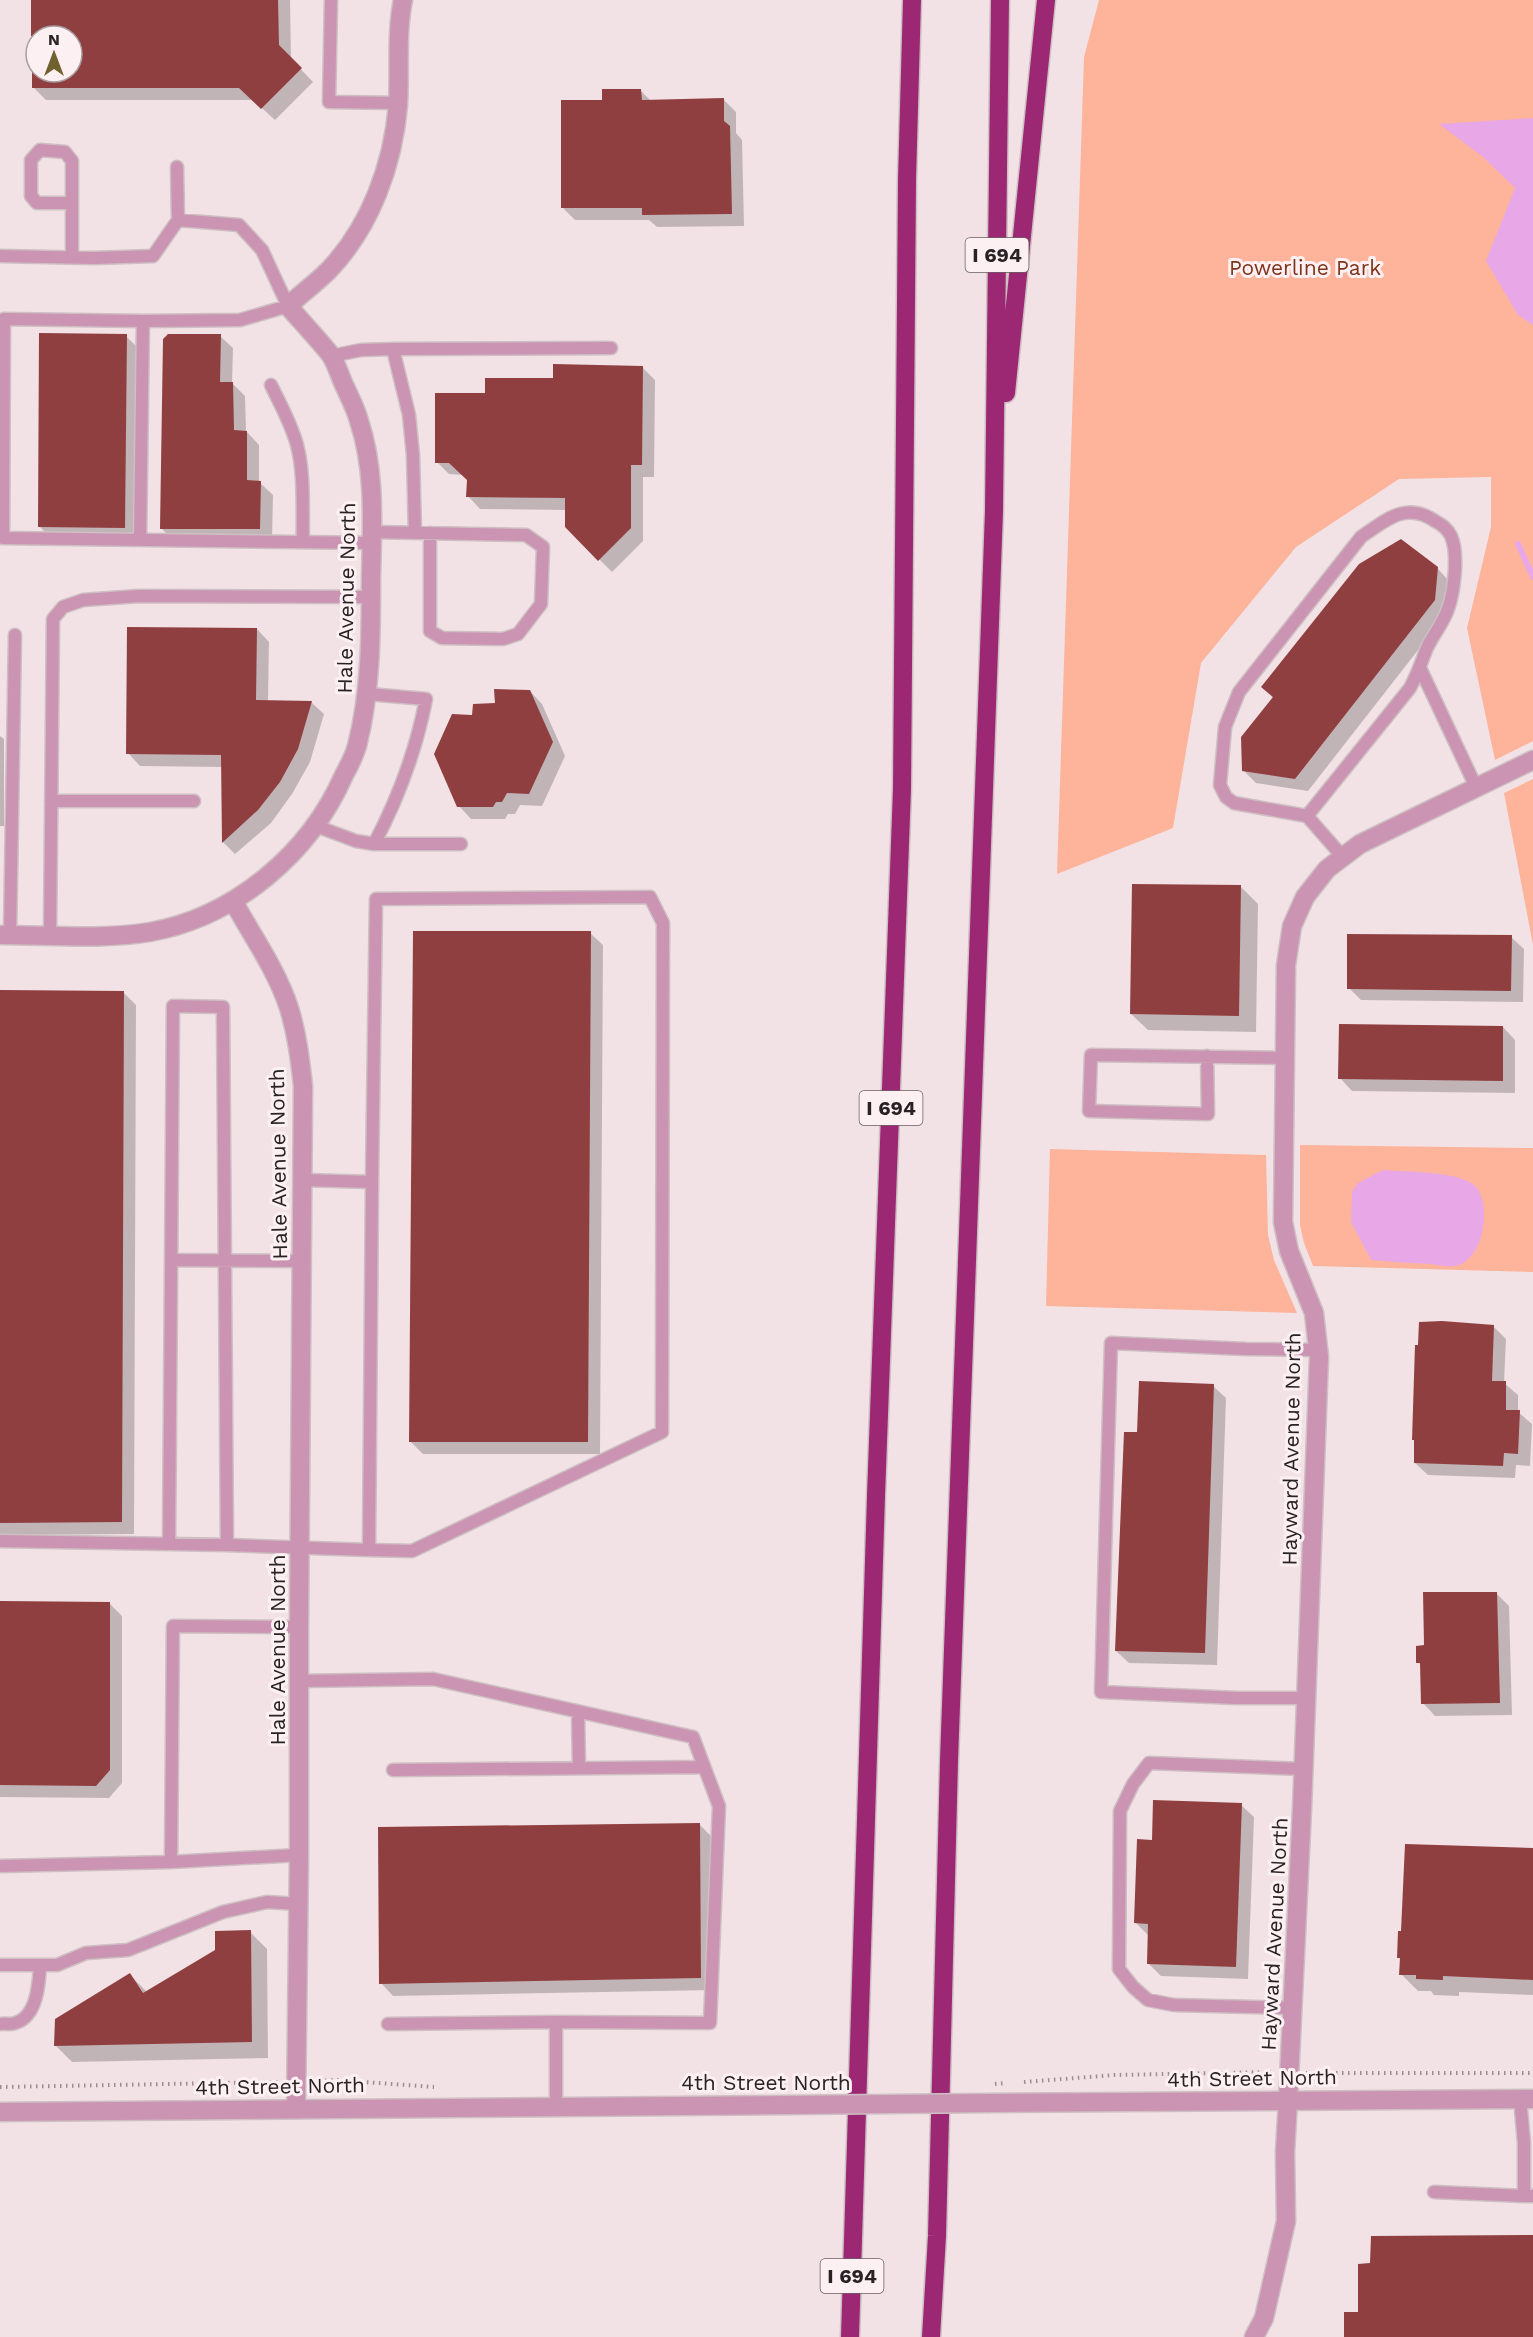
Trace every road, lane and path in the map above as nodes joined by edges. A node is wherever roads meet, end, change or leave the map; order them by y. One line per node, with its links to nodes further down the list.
1 (331, 0): 6 (lane)
2 (403, 0): 6 (street)
3 (912, 0): 84 (highway, I 694)
4 (1000, 0): 18 (highway, I 694)
5 (1046, 0): 18 (highway)
6 (398, 103): 12 (street)
7 (177, 167): 9 (lane)
8 (72, 203): 8 (lane); 11 (lane)
9 (178, 220): 11 (lane); 12 (lane)
10 (0, 256): 11 (lane)
11 (72, 257)
12 (288, 306): 13 (lane); 16 (street, Hale Avenue North)
13 (143, 321): 22 (lane); 22 (lane)
14 (611, 348): 15 (lane)
15 (393, 349): 16 (lane); 19 (lane)
16 (331, 356): 21 (street, Hale Avenue North)
17 (271, 385): 23 (lane)
18 (994, 511): 85 (highway, I 694)
19 (415, 533): 20 (lane); 21 (lane)
20 (430, 533): 20 (lane)
21 (372, 538): 23 (lane); 24 (street, Hale Avenue North)
22 (140, 540): 23 (lane)
23 (303, 542)
24 (371, 597): 27 (street, Hale Avenue North); 30 (lane)
25 (15, 634): 36 (lane)
26 (1421, 670): 29 (lane); 32 (lane); 32 (lane)
27 (368, 694): 33 (street, Hale Avenue North); 34 (lane)
28 (1533, 760): 29 (street, Hayward Avenue North)
29 (1476, 787): 37 (street, Hayward Avenue North)
30 (51, 801): 31 (lane); 40 (lane)
31 (194, 801)
32 (1307, 816): 37 (lane)
33 (316, 826): 34 (lane); 38 (street, Hale Avenue North)
34 (374, 844): 35 (lane)
35 (461, 844)
36 (6, 850): 39 (lane)
37 (1342, 856): 42 (street, Hayward Avenue North)
38 (233, 901): 40 (street); 43 (street, Hale Avenue North)
39 (5, 935): 40 (street)
40 (50, 935)
41 (1208, 1056): 41 (lane); 42 (lane)
42 (1284, 1058): 48 (street, Hayward Avenue North)
43 (303, 1180): 44 (lane); 47 (street, Hale Avenue North)
44 (372, 1182): 53 (lane); 53 (lane)
45 (171, 1260): 46 (lane); 46 (lane); 50 (lane)
46 (225, 1261): 47 (lane); 51 (lane)
47 (302, 1261): 52 (street, Hale Avenue North)
48 (1319, 1350): 56 (street, Hayward Avenue North); 56 (lane)
49 (0, 1541): 50 (lane)
50 (169, 1544): 51 (lane)
51 (226, 1545): 52 (lane)
52 (300, 1546): 53 (lane); 54 (street, Hale Avenue North)
53 (369, 1550)
54 (299, 1626): 55 (street, Hale Avenue North); 63 (lane)
55 (299, 1681): 57 (lane); 62 (street, Hale Avenue North)
56 (1306, 1698): 60 (street, Hayward Avenue North)
57 (578, 1712): 58 (lane); 59 (lane)
58 (704, 1767): 59 (lane); 69 (lane)
59 (579, 1768): 61 (lane)
60 (1304, 1769): 68 (street, Hayward Avenue North); 68 (lane)
61 (393, 1770)
62 (299, 1855): 63 (lane); 65 (street, Hale Avenue North)
63 (171, 1862): 64 (lane)
64 (0, 1866)
65 (299, 1904): 67 (lane); 72 (street, Hale Avenue North)
66 (0, 1965): 67 (lane)
67 (40, 1965): 70 (lane)
68 (1294, 2008): 79 (street, Hayward Avenue North)
69 (556, 2022): 71 (lane); 77 (lane)
70 (0, 2024)
71 (388, 2024)
72 (296, 2082): 75 (path); 76 (path); 80 (street, Hale Avenue North)
73 (760, 2085): 74 (path)
74 (749, 2086)
75 (0, 2087)
76 (440, 2088)
77 (556, 2096)
78 (1526, 2098): 79 (street, 4th Street North); 83 (lane)
79 (1288, 2100): 80 (street, 4th Street North, bridge); 86 (street, Hayward Avenue North)
80 (296, 2109): 81 (street, 4th Street North)
81 (0, 2112)
82 (1434, 2192): 83 (lane)
83 (1529, 2196)
84 (850, 2337)
85 (931, 2337)
86 (1254, 2337)

